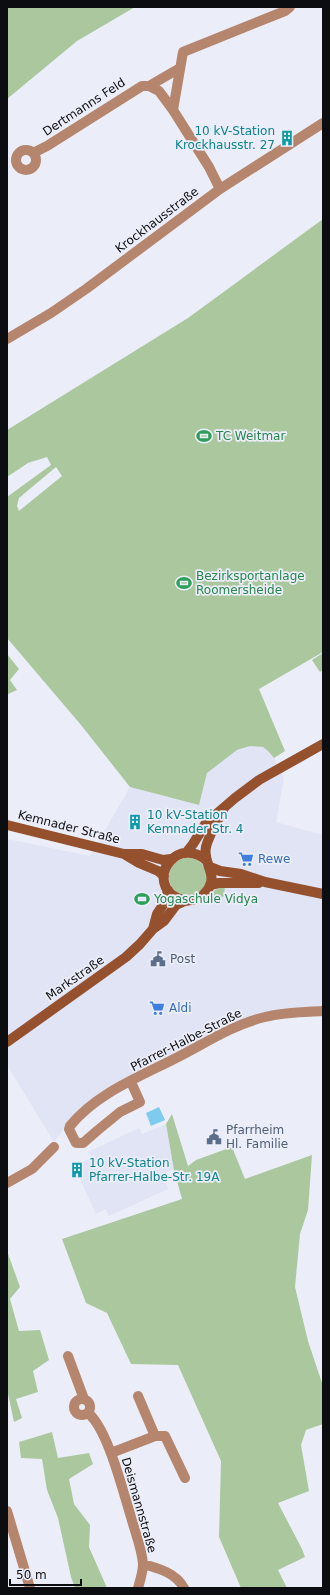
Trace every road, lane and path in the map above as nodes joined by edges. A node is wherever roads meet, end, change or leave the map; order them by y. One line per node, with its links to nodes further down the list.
1 (290, 7): 2 (street)
2 (180, 68): 3 (street, Dertmanns Feld); 4 (street)
3 (149, 86): 4 (street); 6 (street, Dertmanns Feld)
4 (173, 110): 7 (street)
5 (323, 123): 7 (street, Krockhausstraße)
6 (33, 153)
7 (220, 190): 8 (street, Krockhausstraße)
8 (7, 339)
9 (323, 744): 10 (main road)
10 (224, 808): 12 (main road); 15 (main road)
11 (7, 825): 13 (main road, Kemnader Straße)
12 (186, 853): 14 (main road); 15 (main road)
13 (124, 854): 14 (main road, Kemnader Straße); 16 (main road, Kemnader Straße)
14 (171, 859): 16 (main road)
15 (208, 864): 17 (main road); 18 (main road)
16 (164, 876): 19 (main road)
17 (265, 882): 18 (main road); 20 (main road)
18 (210, 885): 21 (main road)
19 (168, 890): 21 (main road); 22 (main road, Markstraße)
20 (323, 894)
21 (185, 901): 22 (main road, Markstraße)
22 (153, 929): 24 (main road, Markstraße)
23 (323, 1011): 25 (street, Pfarrer-Halbe-Straße)
24 (7, 1042)
25 (131, 1082): 25 (street, Pfarrer-Halbe-Straße)
26 (54, 1147): 27 (street)
27 (7, 1183)
28 (68, 1356): 30 (street, Deismannstraße)
29 (138, 1396): 32 (street)
30 (84, 1399): 31 (street, Deismannstraße); 31 (street, Deismannstraße)
31 (88, 1413): 33 (street, Deismannstraße)
32 (155, 1436): 33 (street, Deismannstraße); 34 (street)
33 (111, 1453): 36 (street, Deismannstraße)
34 (184, 1478)
35 (7, 1510): 37 (street)
36 (143, 1564): 38 (street, Deismannstraße); 39 (street)
37 (30, 1588)
38 (138, 1588)
39 (184, 1588)

